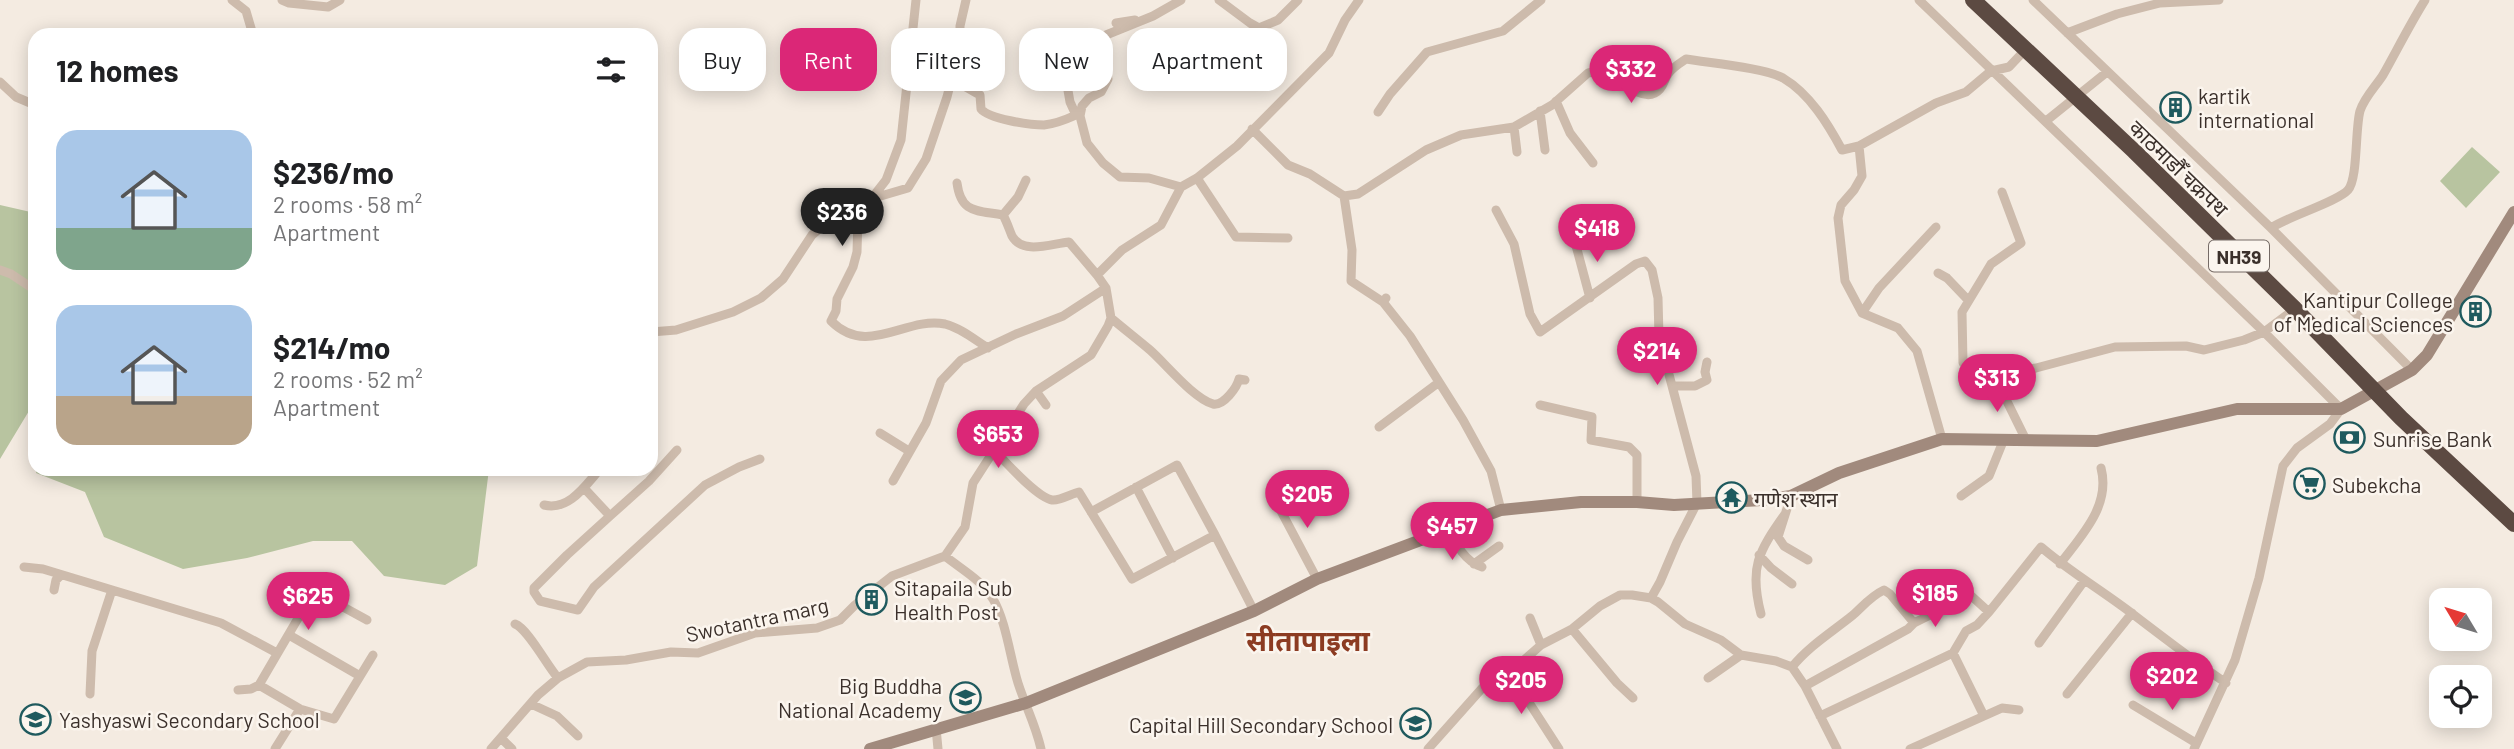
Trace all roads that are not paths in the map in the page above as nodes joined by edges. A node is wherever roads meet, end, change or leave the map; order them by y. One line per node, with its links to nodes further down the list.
1 (232, 0): 18 (street)
2 (282, 0): 3 (street)
3 (340, 0)
4 (916, 0): 47 (street)
5 (966, 0): 19 (street)
6 (1181, 0): 16 (street)
7 (1219, 0): 8 (street)
8 (1298, 0)
9 (1359, 0): 36 (street)
10 (1541, 0): 32 (street)
11 (1920, 0): 22 (street)
12 (1973, 0): 21 (highway, NH39)
13 (2033, 0): 20 (street)
14 (2219, 0): 20 (street)
15 (2425, 0): 52 (street)
16 (1153, 16): 17 (street); 33 (street)
17 (1116, 23)
18 (251, 28)
19 (960, 28)
20 (2067, 33): 23 (street)
21 (2026, 49): 22 (street); 28 (highway, NH39)
22 (1991, 71): 34 (street); 37 (street)
23 (2107, 72): 28 (street); 52 (street)
24 (0, 82): 30 (street)
25 (948, 91): 47 (street)
26 (973, 91): 33 (street)
27 (1068, 91): 33 (street)
28 (2074, 97): 34 (street); 62 (highway, काठमाडाैँ चक्रपथ / NH39)
29 (1556, 101): 31 (street); 37 (street); 40 (street)
30 (28, 102)
31 (1539, 111): 35 (street); 38 (street)
32 (1378, 112)
33 (1078, 116): 44 (street)
34 (2046, 121): 66 (street)
35 (1514, 127): 39 (street); 46 (street)
36 (1252, 129): 41 (street); 46 (street)
37 (1859, 146): 63 (street)
38 (1545, 150)
39 (1517, 152)
40 (1593, 163)
41 (1197, 178): 44 (street); 53 (street)
42 (1026, 180): 50 (street)
43 (957, 184): 50 (street)
44 (1181, 187): 57 (street)
45 (2002, 192): 61 (street)
46 (1344, 197): 72 (street)
47 (874, 198): 65 (street); 67 (street)
48 (1496, 210): 60 (street)
49 (2514, 212): 69 (main road)
50 (1003, 215): 57 (street)
51 (1936, 227): 63 (street)
52 (2271, 228): 69 (street)
53 (1288, 238)
54 (1574, 238): 60 (street)
55 (0, 270): 58 (street)
56 (1938, 273): 61 (street)
57 (1097, 275): 59 (street)
58 (28, 286)
59 (1107, 288): 64 (street); 67 (street)
60 (1590, 298): 73 (street)
61 (1968, 300): 70 (street)
62 (2295, 309): 66 (street); 75 (highway, काठमाडाैँ चक्रपथ / NH39)
63 (1862, 313): 81 (street)
64 (1111, 318): 71 (street); 74 (street)
65 (658, 331)
66 (2264, 332): 70 (street); 78 (street)
67 (988, 348): 86 (street)
68 (1707, 362): 73 (street)
69 (2413, 370): 75 (main road)
70 (1994, 375): 83 (street)
71 (1245, 380)
72 (1438, 383): 79 (street); 101 (street)
73 (1672, 386): 99 (street)
74 (1036, 391): 76 (street); 84 (street)
75 (2375, 392): 78 (main road); 105 (highway, काठमाडाैँ चक्रपथ / NH39)
76 (1046, 405)
77 (1540, 405): 98 (street)
78 (2341, 409): 83 (main road); 143 (street)
79 (1379, 427)
80 (880, 433): 86 (street)
81 (1942, 439): 82 (main road); 96 (main road)
82 (2004, 439): 83 (main road); 97 (street)
83 (2026, 440)
84 (993, 449): 102 (street); 110 (street)
85 (677, 450): 89 (street)
86 (909, 451): 92 (street)
87 (760, 459): 104 (street)
88 (2101, 468): 113 (street)
89 (658, 471)
90 (594, 476): 94 (street)
91 (654, 476): 104 (street)
92 (892, 481)
93 (1136, 487): 102 (street); 107 (street); 111 (street)
94 (584, 488): 100 (street); 104 (street)
95 (1272, 494): 116 (street)
96 (1791, 496): 99 (main road); 103 (street)
97 (1961, 496)
98 (1637, 502): 99 (main road); 101 (main road)
99 (1697, 503): 121 (street)
100 (544, 505)
101 (1501, 510): 106 (main road)
102 (1091, 512): 111 (street)
103 (1785, 514): 109 (street); 112 (street)
104 (610, 516)
105 (2514, 524)
106 (1451, 529): 108 (street); 116 (main road)
107 (1215, 535): 111 (street); 122 (street)
108 (1499, 546)
109 (1759, 555): 118 (street); 124 (street)
110 (945, 556): 141 (street, Swotantra marg); 151 (street)
111 (1173, 558)
112 (1808, 560)
113 (2060, 564): 117 (street); 123 (street)
114 (24, 567): 115 (street)
115 (60, 576): 119 (street); 120 (street)
116 (1317, 579): 122 (main road)
117 (2084, 581): 125 (street); 132 (street)
118 (1792, 584)
119 (54, 590)
120 (112, 590): 134 (street); 147 (street)
121 (1651, 598): 130 (street); 137 (street)
122 (1254, 611): 151 (main road)
123 (1989, 612): 128 (street); 135 (street)
124 (1761, 614)
125 (2132, 614): 143 (street); 148 (street)
126 (1530, 618): 133 (street)
127 (367, 620): 131 (street)
128 (1914, 623): 138 (street); 145 (street)
129 (515, 624): 141 (street)
130 (1572, 629): 133 (street); 149 (street)
131 (289, 635): 134 (street); 140 (street)
132 (2039, 643)
133 (1541, 645): 139 (street)
134 (277, 653): 144 (street)
135 (1953, 653): 155 (street); 156 (street)
136 (373, 655): 140 (street)
137 (1741, 655): 138 (street); 142 (street)
138 (1792, 667): 145 (street)
139 (1514, 669): 167 (street); 168 (street)
140 (360, 676): 153 (street)
141 (558, 678): 150 (street, Swotantra marg)
142 (1709, 678)
143 (2226, 684): 160 (street)
144 (259, 685): 146 (street); 153 (street)
145 (1805, 686): 155 (street)
146 (238, 690)
147 (90, 694)
148 (2067, 694)
149 (1633, 698)
150 (530, 704): 158 (street); 159 (street, Swotantra marg)
151 (1026, 704): 157 (main road); 166 (street)
152 (2133, 705): 160 (street)
153 (300, 709): 161 (street)
154 (2019, 710): 156 (street)
155 (1820, 716): 169 (street)
156 (1984, 716): 170 (street)
157 (936, 728): 164 (main road); 165 (street)
158 (578, 736)
159 (502, 739): 162 (street, Swotantra marg); 163 (street)
160 (2195, 746)
161 (275, 749)
162 (491, 749)
163 (512, 749)
164 (870, 749)
165 (938, 749)
166 (1041, 749)
167 (1428, 749)
168 (1559, 749)
169 (1837, 749)
170 (1910, 749)

